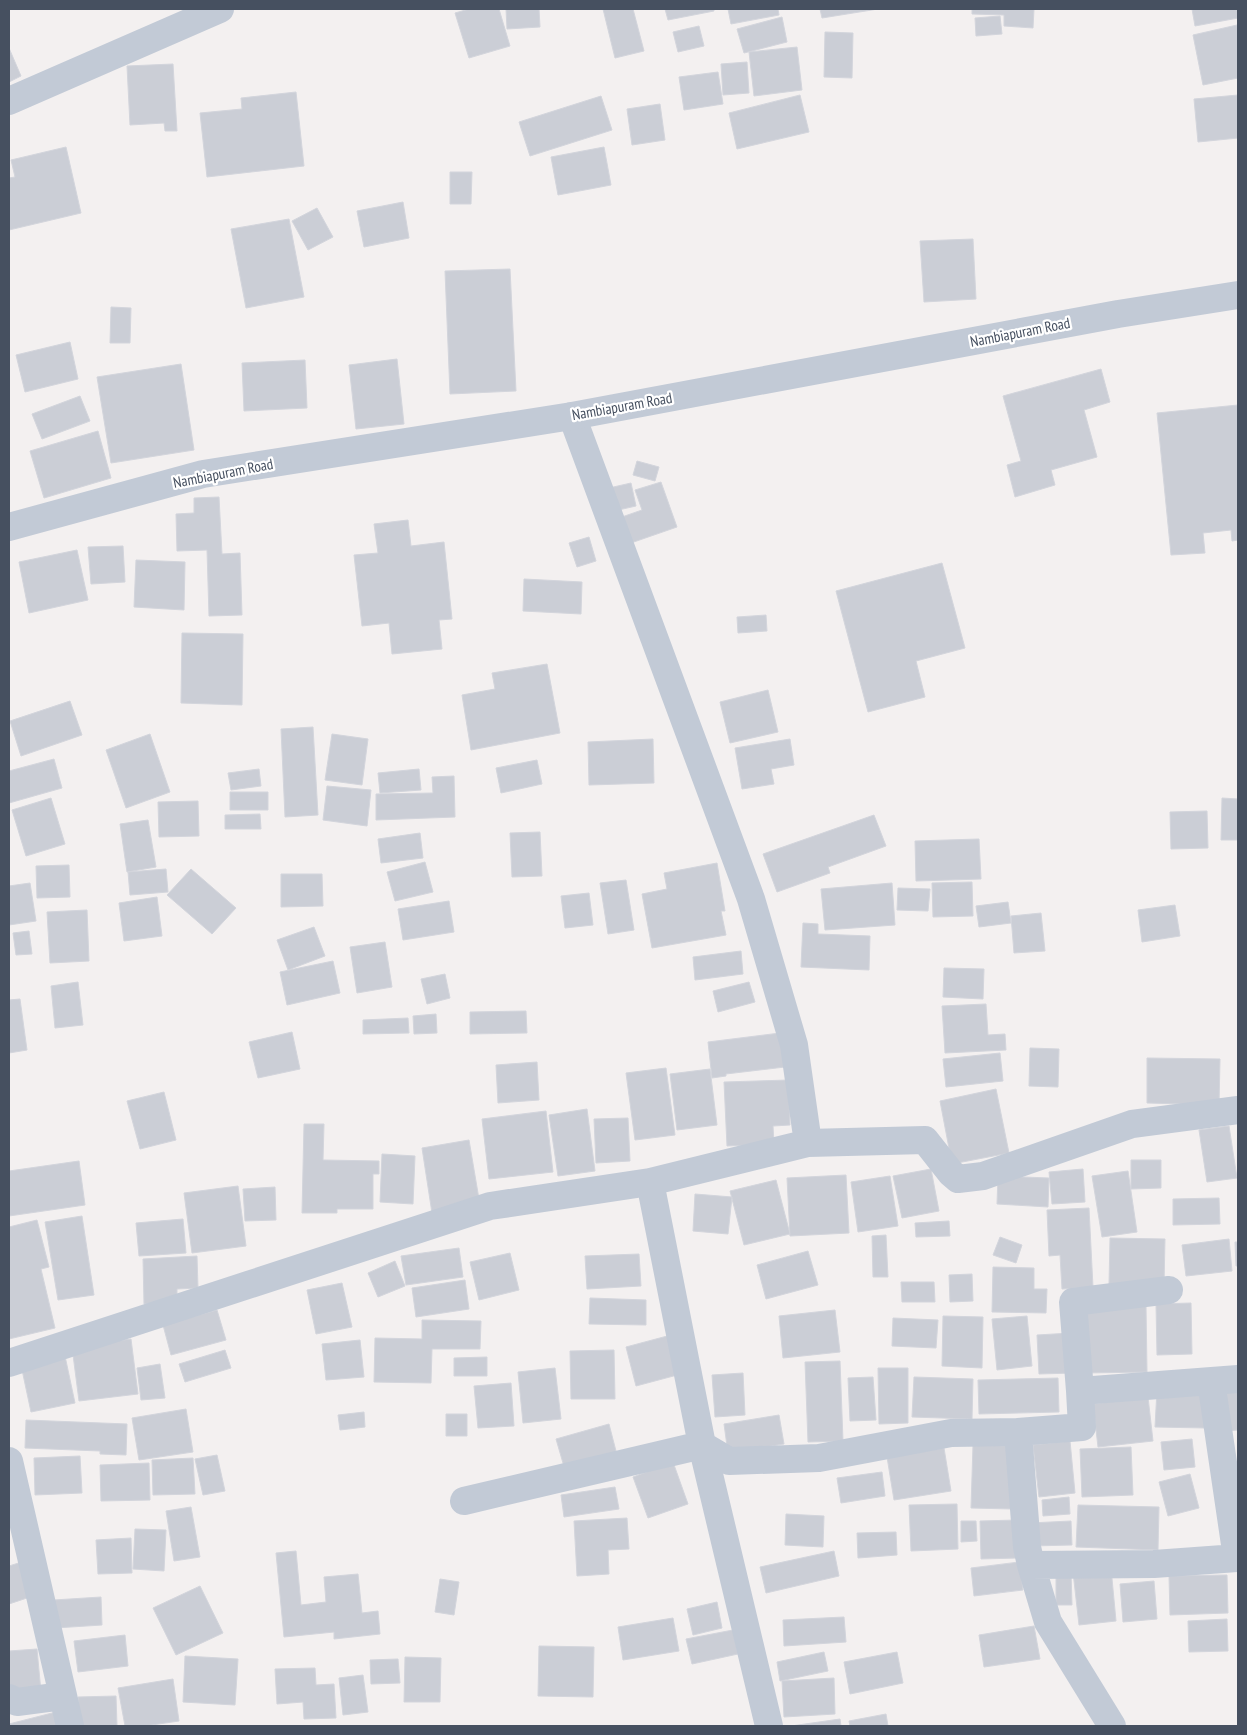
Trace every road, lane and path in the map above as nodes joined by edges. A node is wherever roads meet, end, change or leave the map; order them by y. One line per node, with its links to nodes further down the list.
1 (220, 9): 2 (street)
2 (9, 101)
3 (1238, 294): 4 (street, Nambiapuram Road)
4 (572, 416): 5 (street, Nambiapuram Road); 7 (street)
5 (9, 527)
6 (1238, 1110): 7 (street)
7 (808, 1143): 8 (street)
8 (650, 1182): 10 (street); 15 (street)
9 (1168, 1290): 13 (street)
10 (9, 1364)
11 (1238, 1379): 12 (street)
12 (1211, 1381): 13 (street); 18 (street)
13 (1080, 1391): 14 (street)
14 (1018, 1432): 15 (street); 18 (street)
15 (702, 1445): 17 (street); 22 (street)
16 (9, 1461): 19 (street)
17 (464, 1501)
18 (1031, 1565): 23 (street)
19 (63, 1696): 20 (street); 21 (street)
20 (9, 1698)
21 (70, 1726)
22 (769, 1726)
23 (1112, 1726)

